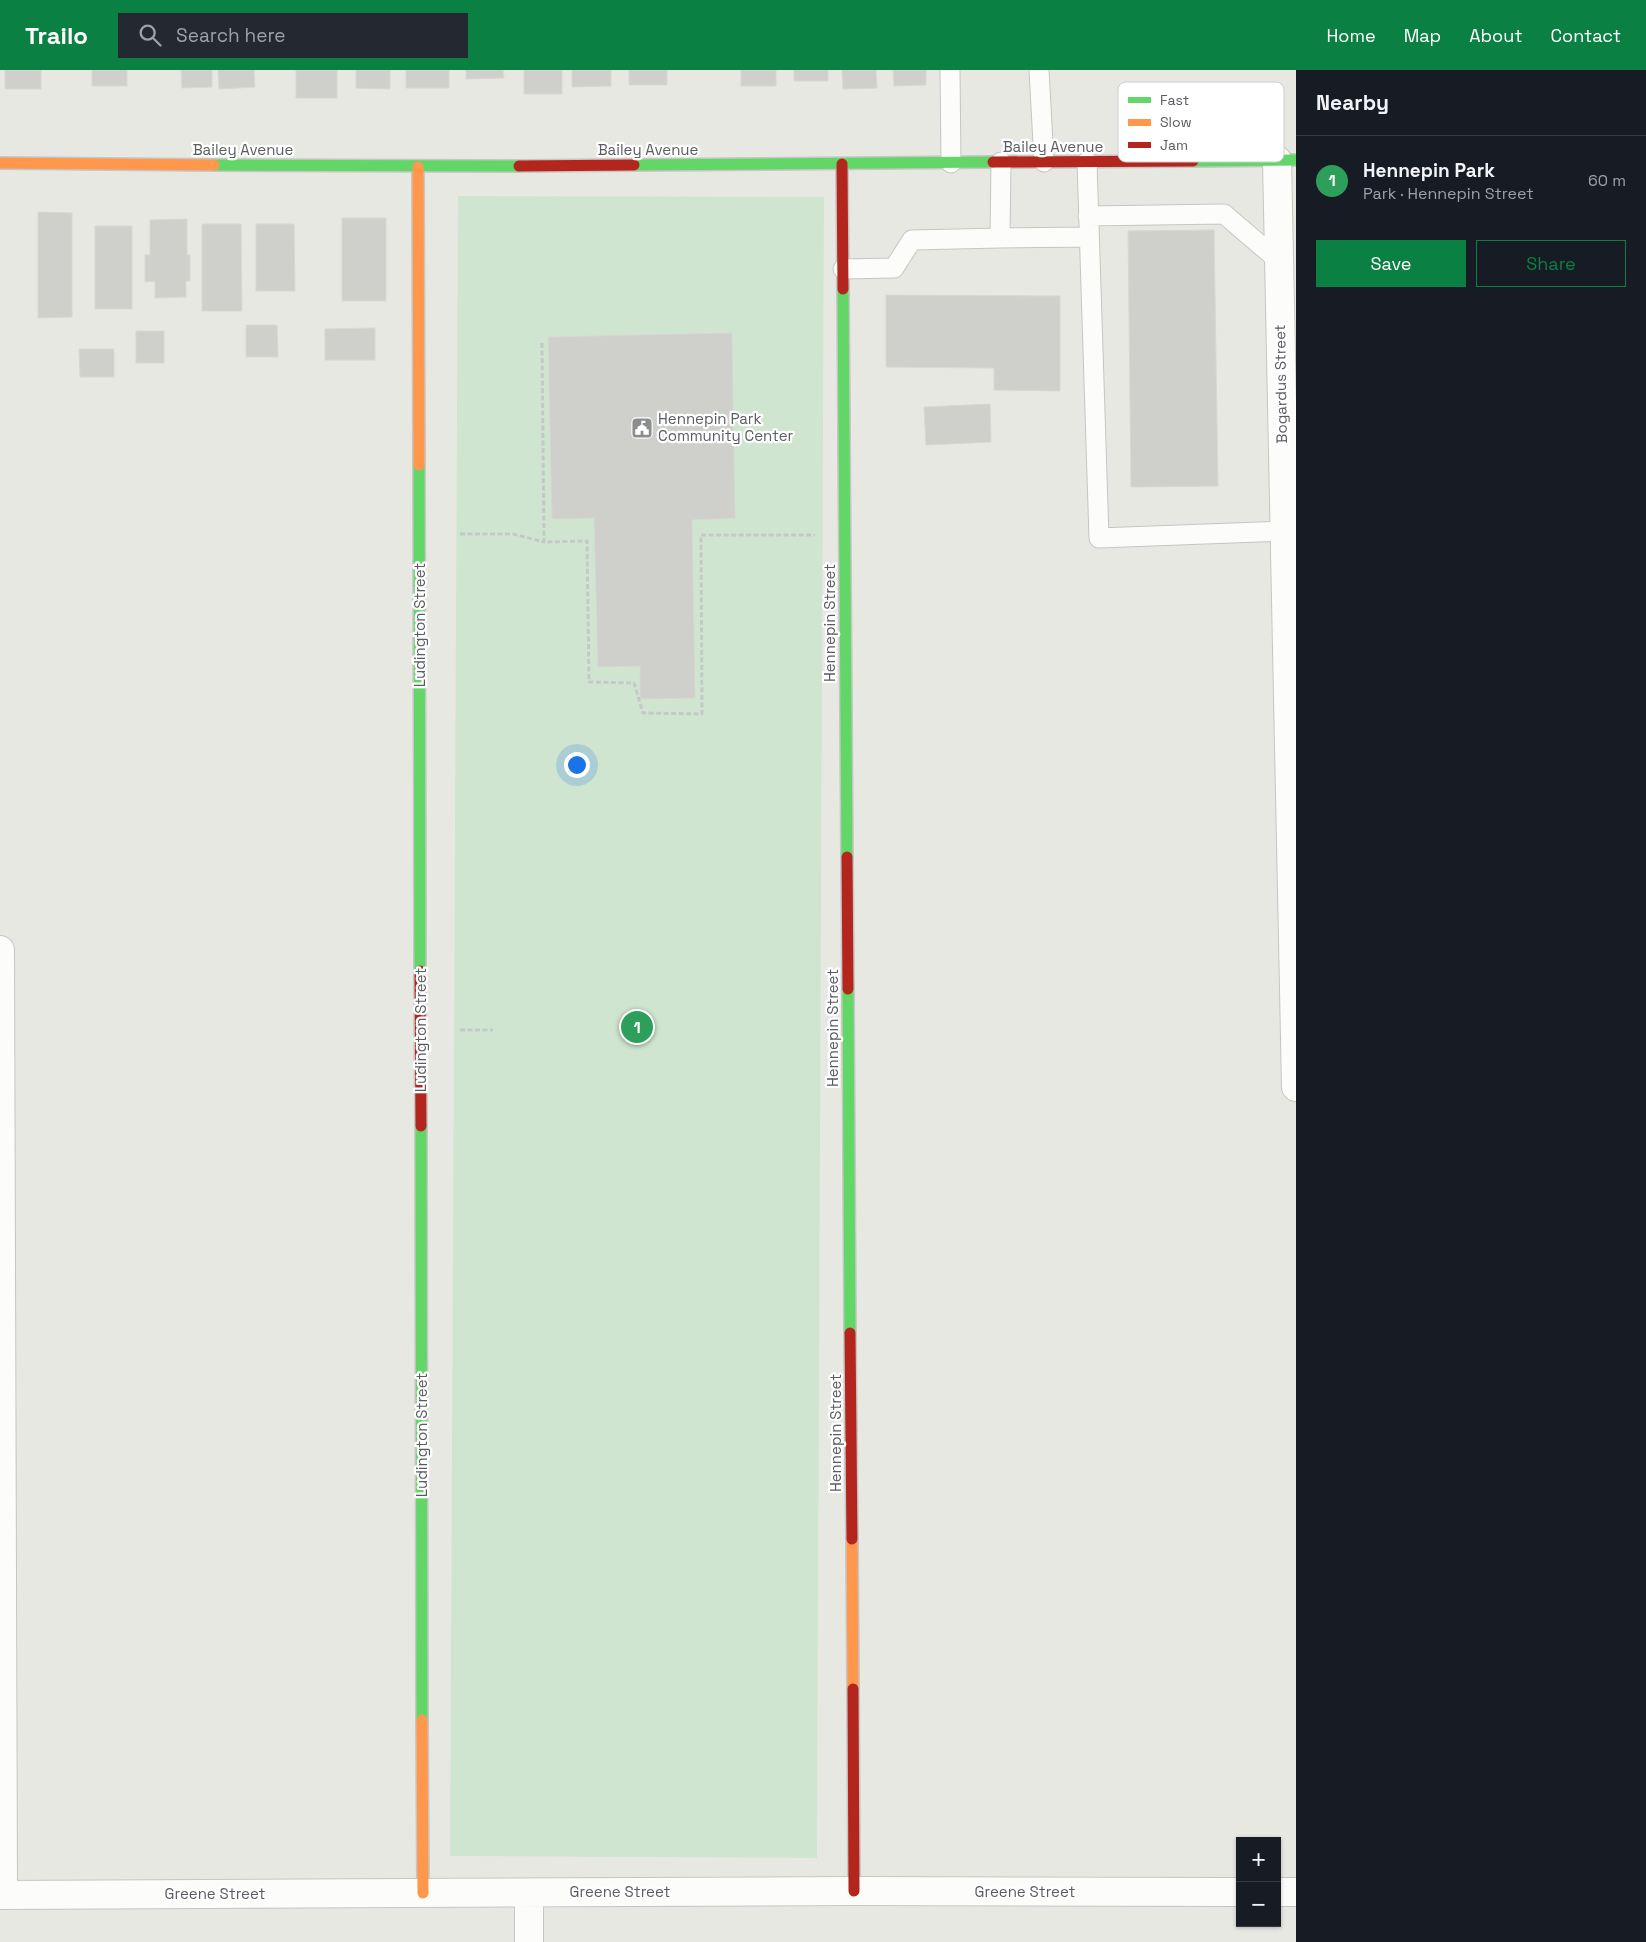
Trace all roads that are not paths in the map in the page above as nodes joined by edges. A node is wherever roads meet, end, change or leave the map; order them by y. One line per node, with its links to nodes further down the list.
1 (950, 70): 9 (lane)
2 (1040, 70): 5 (lane)
3 (1286, 160): 15 (street, Bogardus Street)
4 (1001, 162): 5 (street, Bailey Avenue); 9 (street, Bailey Avenue); 14 (lane)
5 (1044, 162): 6 (street, Bailey Avenue)
6 (1087, 162): 7 (street, Bailey Avenue); 12 (lane)
7 (1118, 162)
8 (0, 163): 11 (street, Bailey Avenue)
9 (951, 163): 10 (street, Bailey Avenue)
10 (842, 164): 11 (street, Bailey Avenue); 16 (street, Hennepin Street)
11 (418, 167): 25 (street, Ludington Street)
12 (1088, 216): 13 (lane); 15 (lane)
13 (1089, 237): 14 (lane); 17 (lane)
14 (1000, 238): 16 (lane)
15 (1279, 261): 17 (street, Bogardus Street)
16 (842, 269): 20 (street, Hennepin Street)
17 (1284, 530): 19 (street, Bogardus Street)
18 (0, 950): 26 (street)
19 (1296, 1087)
20 (854, 1891): 21 (street, Greene Street); 22 (street, Greene Street)
21 (529, 1892): 25 (street, Greene Street); 27 (street)
22 (1236, 1892)
23 (1281, 1892): 24 (street)
24 (1296, 1892)
25 (423, 1893): 26 (street, Greene Street)
26 (1, 1894)
27 (529, 1942)

